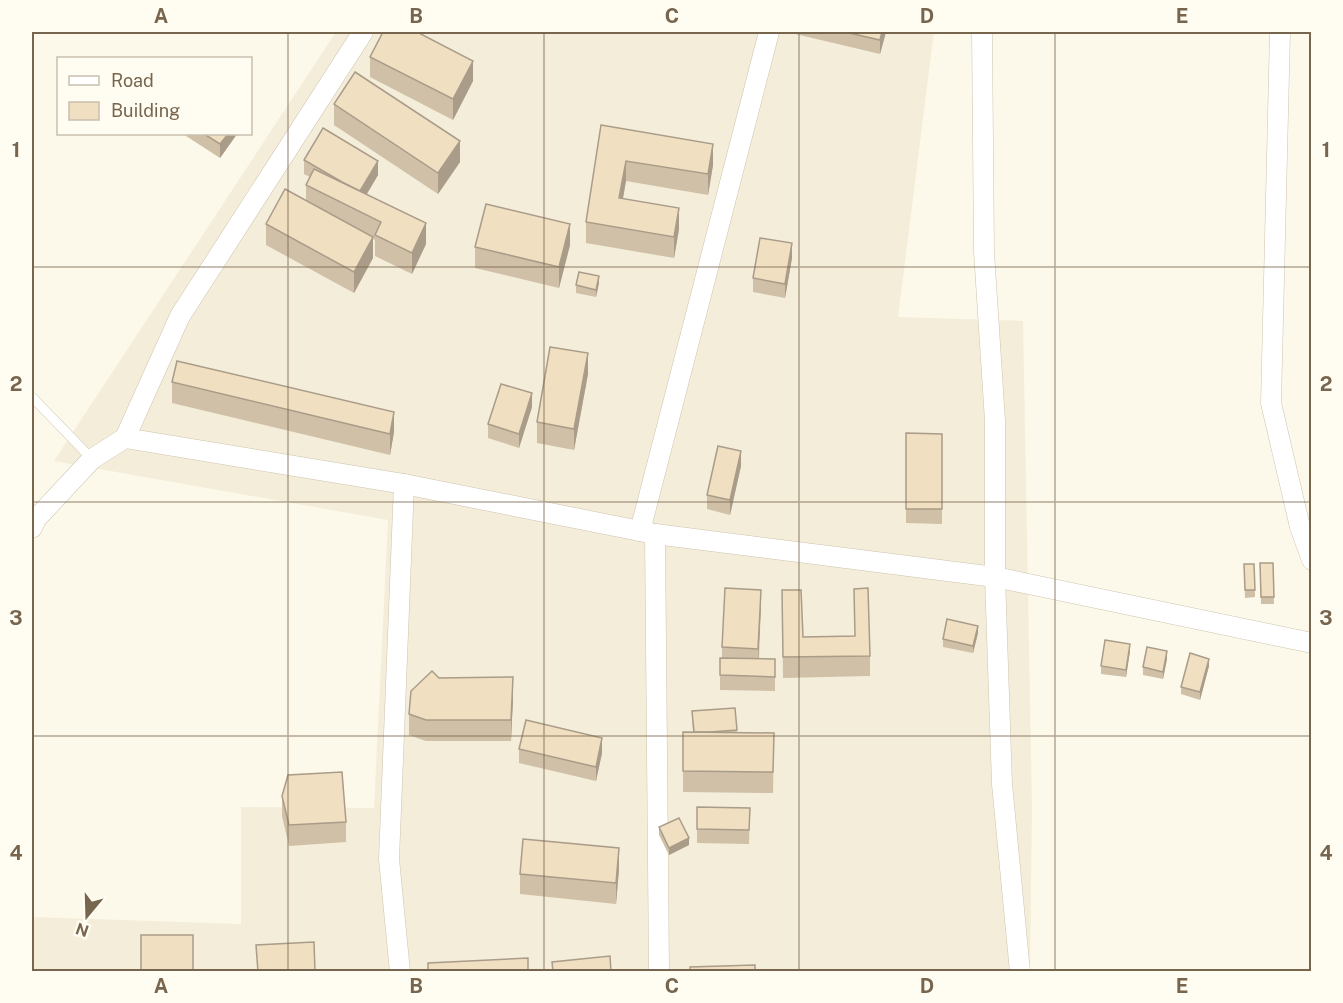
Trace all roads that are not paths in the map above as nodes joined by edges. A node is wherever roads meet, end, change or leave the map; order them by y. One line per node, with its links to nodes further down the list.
1 (363, 32): 6 (street)
2 (769, 32): 10 (street)
3 (982, 32): 12 (street)
4 (1280, 32): 11 (street)
5 (32, 397): 7 (lane)
6 (124, 438): 7 (street); 8 (street)
7 (92, 459): 9 (street)
8 (404, 484): 10 (street); 14 (street)
9 (33, 520)
10 (647, 533): 12 (street); 15 (street)
11 (1311, 560)
12 (995, 577): 13 (street); 16 (street)
13 (1311, 643)
14 (400, 972)
15 (659, 972)
16 (1020, 972)

